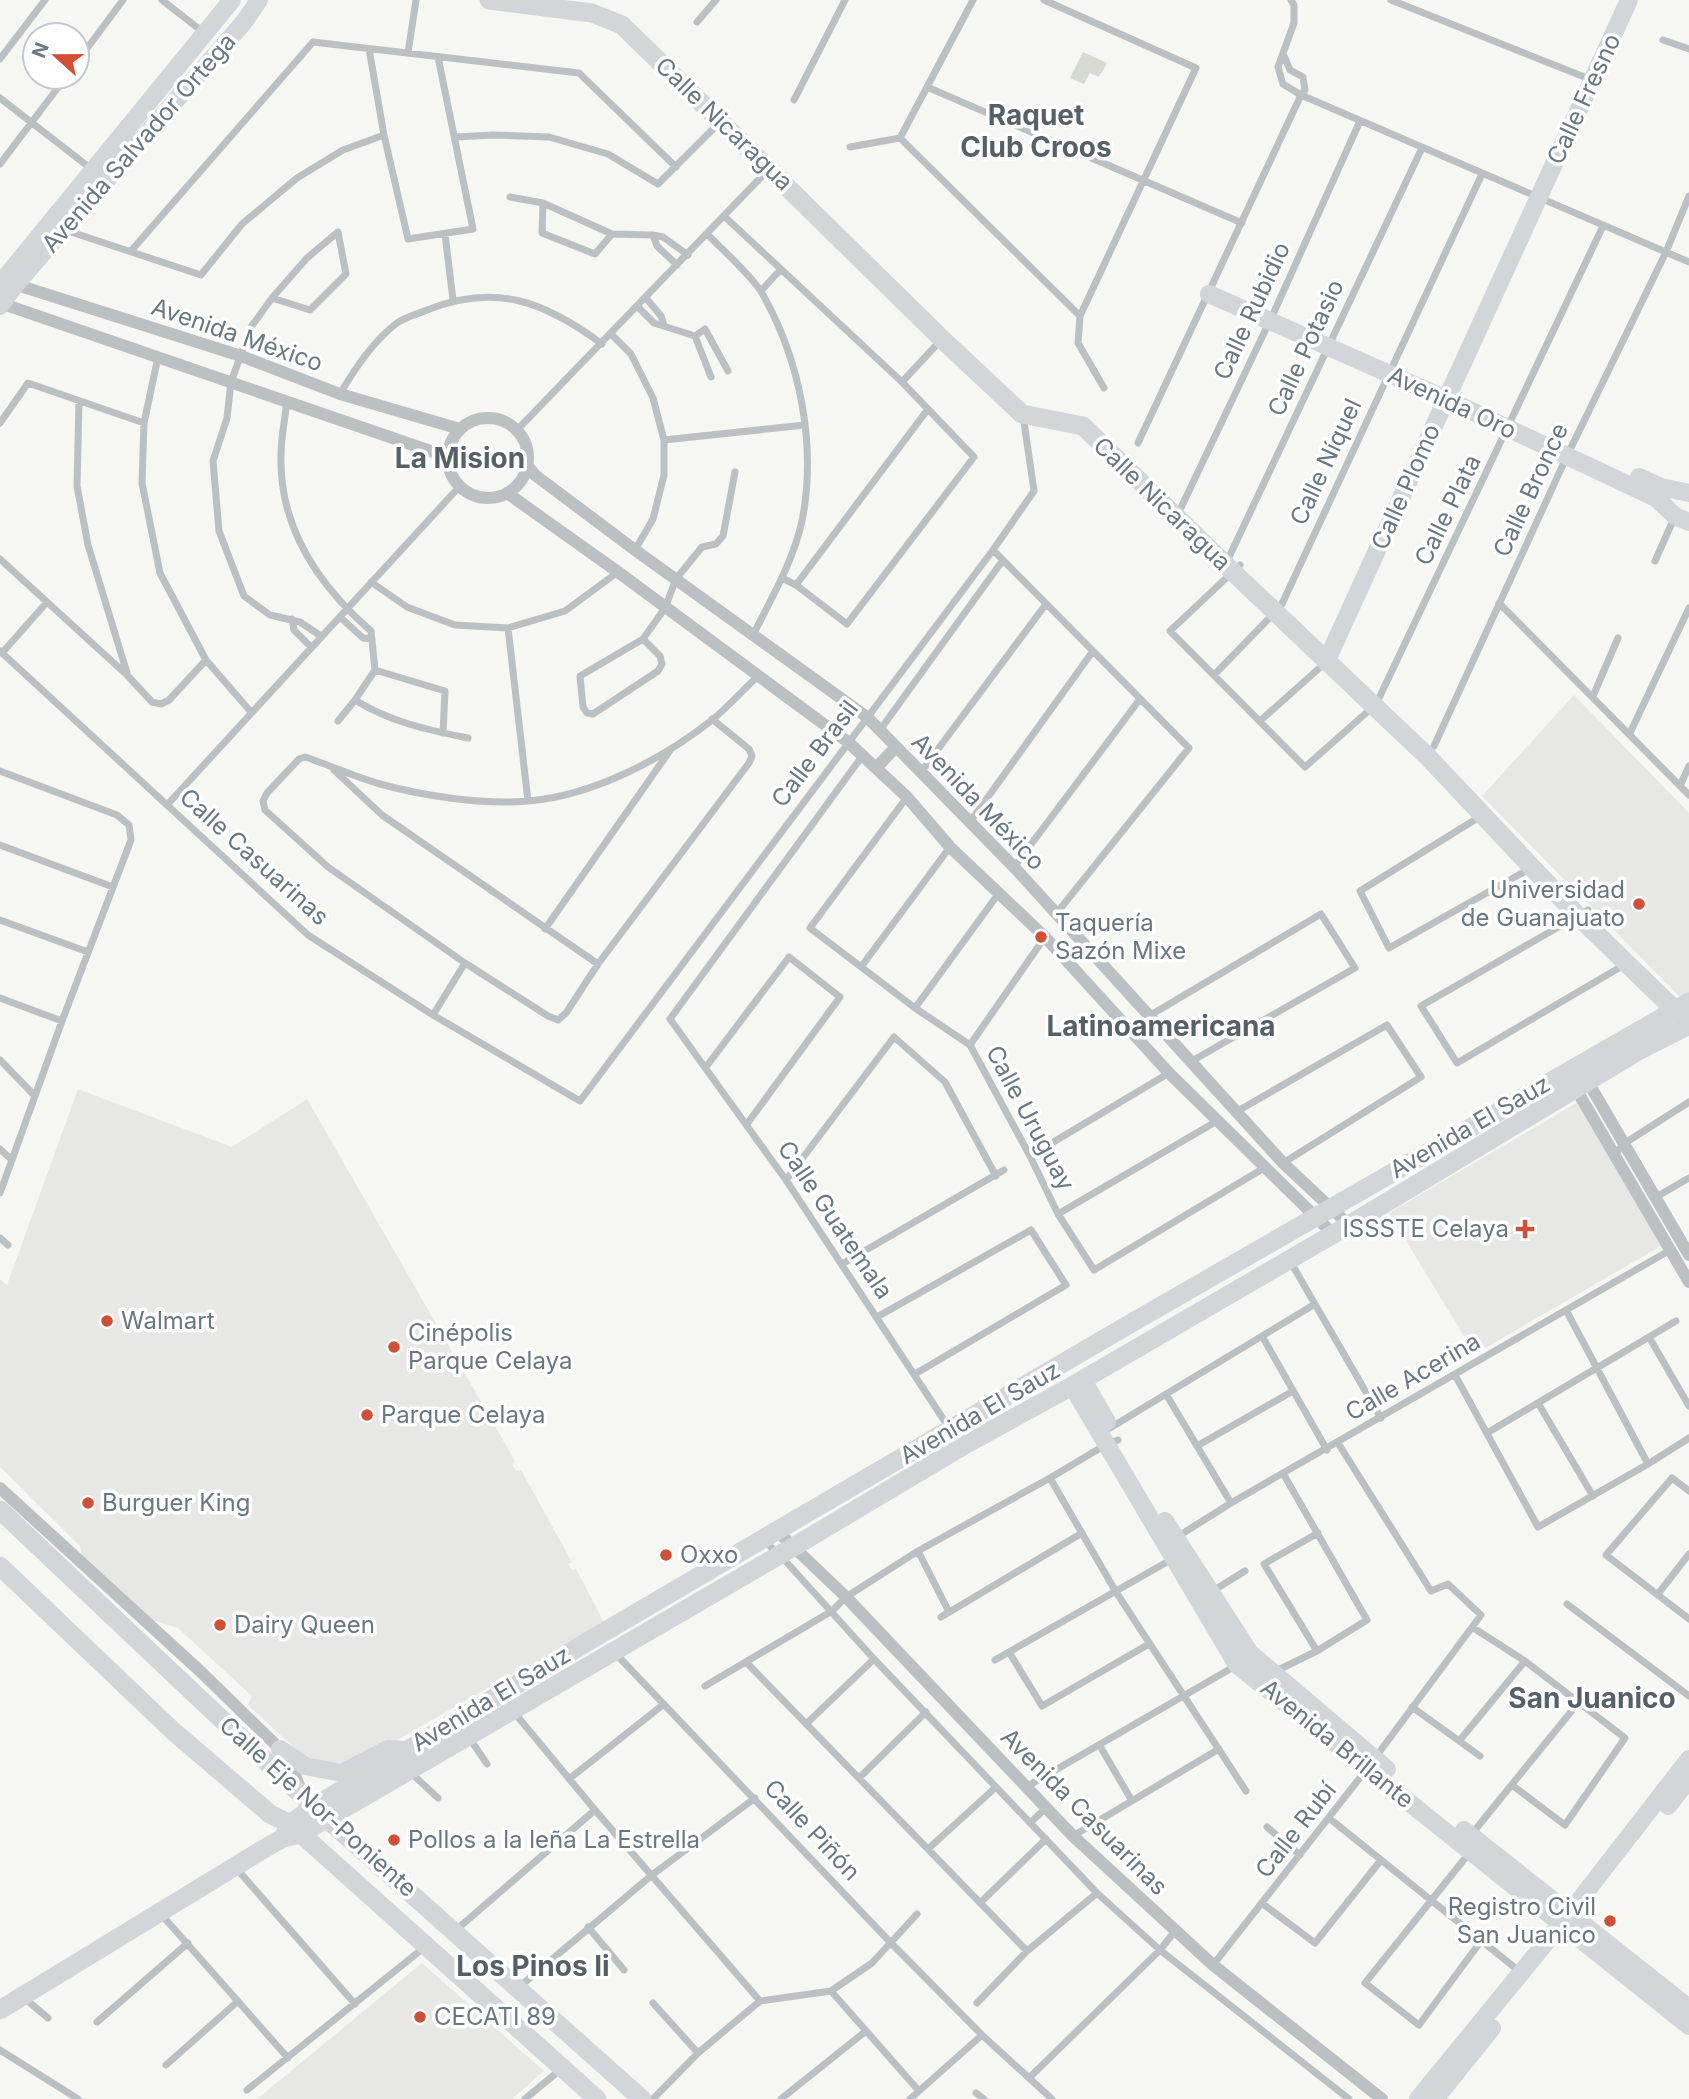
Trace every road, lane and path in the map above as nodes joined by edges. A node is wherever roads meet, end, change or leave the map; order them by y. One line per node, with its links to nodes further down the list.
1 (44, 0): 25 (street)
2 (124, 0): 19 (street)
3 (162, 0): 17 (street)
4 (232, 0): 17 (main road, Avenida Salvador Ortega)
5 (258, 0): 53 (main road, Avenida Salvador Ortega)
6 (416, 0): 22 (street)
7 (489, 0): 32 (main road, Calle Nicaragua)
8 (535, 0): 32 (main road, Calle Nicaragua)
9 (716, 0): 16 (street)
10 (845, 0): 31 (street)
11 (973, 0): 27 (street)
12 (1044, 0): 45 (street)
13 (1291, 0): 23 (street)
14 (1391, 0): 26 (street)
15 (1629, 0): 26 (main road, Calle Fresno)
16 (697, 22)
17 (205, 34): 43 (main road, Avenida Salvador Ortega)
18 (1663, 40): 21 (street)
19 (91, 44)
20 (369, 49): 22 (street); 35 (street); 58 (street)
21 (1689, 49)
22 (408, 53): 24 (street)
23 (1284, 55): 29 (street); 29 (street)
24 (438, 57): 36 (street); 42 (street)
25 (0, 59)
26 (1592, 80): 48 (main road, Calle Fresno)
27 (927, 87): 37 (street); 45 (street)
28 (55, 91): 34 (street)
29 (1301, 95): 33 (street); 51 (street)
30 (0, 98): 34 (street)
31 (794, 100)
32 (723, 119): 41 (main road, Calle Nicaragua); 42 (street)
33 (1360, 121): 39 (street); 73 (street, Calle Rubidio)
34 (32, 122): 40 (street); 43 (street)
35 (384, 135): 54 (street); 58 (street)
36 (456, 137): 42 (street); 54 (street)
37 (900, 138): 38 (street); 72 (street)
38 (850, 148)
39 (1422, 148): 44 (street); 78 (street, Calle Potasio)
40 (0, 164)
41 (773, 165): 50 (street); 77 (main road, Calle Nicaragua)
42 (676, 167)
43 (94, 171): 64 (main road, Avenida Salvador Ortega)
44 (1482, 174): 48 (street); 82 (street, Calle Níquel)
45 (1144, 180): 51 (street); 72 (street)
46 (1689, 196): 59 (street, Calle Bronce)
47 (510, 197): 49 (street)
48 (1538, 198): 52 (street); 87 (main road, Calle Plomo)
49 (543, 203): 55 (street); 55 (street)
50 (724, 216): 56 (street); 63 (street)
51 (1242, 223): 65 (street)
52 (1603, 226): 59 (street); 94 (street, Calle Plata)
53 (64, 230): 58 (street); 64 (main road, Avenida Salvador Ortega)
54 (444, 234): 69 (street)
55 (612, 234): 57 (street)
56 (708, 234): 60 (street); 66 (street)
57 (653, 235): 60 (street); 62 (street)
58 (131, 251)
59 (1666, 252): 61 (street); 100 (street, Calle Bronce)
60 (688, 255): 62 (street)
61 (1689, 262)
62 (677, 265): 68 (street)
63 (781, 269): 66 (street); 84 (street)
64 (4, 282): 70 (main road); 80 (street, Avenida México)
65 (1211, 289): 73 (main road, Avenida Oro); 99 (street)
66 (761, 291): 95 (street)
67 (272, 298): 67 (street); 80 (street)
68 (646, 298): 71 (street); 74 (street)
69 (453, 300): 79 (street); 86 (street)
70 (1, 304): 81 (street, Avenida México)
71 (637, 306): 74 (street); 75 (street)
72 (1080, 316): 85 (street)
73 (1272, 316): 78 (main road, Avenida Oro); 107 (street, Calle Rubidio)
74 (664, 325): 76 (street)
75 (611, 334): 79 (street); 98 (street)
76 (695, 335): 76 (street)
77 (944, 337): 84 (street); 91 (main road, Calle Nicaragua)
78 (1329, 342): 82 (main road, Avenida Oro); 114 (street, Calle Potasio)
79 (602, 344): 97 (street)
80 (241, 356): 83 (street); 86 (street, Avenida México)
81 (158, 357): 83 (street, Avenida México); 93 (street)
82 (1390, 369): 87 (main road, Avenida Oro); 126 (street, Calle Níquel)
83 (231, 382): 89 (street, Avenida México); 128 (street)
84 (902, 382): 90 (street)
85 (1104, 388)
86 (340, 394): 96 (street, Avenida México)
87 (1448, 395): 94 (main road, Avenida Oro); 138 (main road, Calle Plomo)
88 (79, 401): 92 (street); 93 (street); 141 (street)
89 (287, 401): 101 (street, Avenida México); 123 (street)
90 (928, 409): 119 (street); 119 (street)
91 (1023, 409): 107 (main road, Calle Nicaragua); 109 (street, Calle Brasil)
92 (0, 423)
93 (144, 423): 139 (street)
94 (1510, 424): 100 (main road, Avenida Oro); 147 (street, Calle Plata)
95 (805, 425): 98 (street); 116 (street)
96 (460, 429): 97 (street); 101 (street)
97 (517, 430): 102 (street)
98 (664, 440): 110 (street)
99 (1138, 443)
100 (1570, 451): 105 (main road, Avenida Oro); 108 (main road, Avenida Oro); 121 (street, Calle Bronce)
101 (448, 457): 104 (street)
102 (527, 465): 106 (street); 110 (street, Avenida México)
103 (735, 472): 117 (street)
104 (460, 486): 106 (street); 118 (street)
105 (1688, 489)
106 (506, 493): 115 (street, Avenida México)
107 (1178, 512): 114 (main road, Calle Nicaragua)
108 (1682, 519): 113 (street)
109 (993, 550): 112 (street); 149 (street, Calle Brasil)
110 (635, 551): 117 (street, Avenida México)
111 (0, 559): 120 (street)
112 (1003, 560): 122 (street); 153 (street)
113 (1655, 561)
114 (1231, 564): 126 (main road, Calle Nicaragua); 142 (street)
115 (618, 572): 124 (street, Avenida México); 129 (street)
116 (782, 578): 119 (street); 130 (street)
117 (676, 579): 124 (street); 130 (street, Avenida México)
118 (371, 582): 123 (street); 129 (street)
119 (796, 585)
120 (47, 602): 137 (street); 141 (street)
121 (1499, 603): 144 (street); 158 (street, Calle Bronce)
122 (1046, 604): 136 (street); 166 (street)
123 (346, 608): 127 (street); 133 (street)
124 (665, 608): 134 (street); 143 (street, Avenida México)
125 (1689, 608): 155 (street)
126 (1278, 610): 138 (main road, Calle Nicaragua); 142 (street)
127 (340, 617): 131 (street); 133 (street)
128 (292, 619): 131 (street); 135 (street)
129 (508, 628): 170 (street)
130 (753, 635): 149 (street, Avenida México)
131 (321, 636): 135 (street)
132 (1618, 638): 144 (street)
133 (372, 639): 140 (street)
134 (643, 639): 134 (street)
135 (311, 647): 148 (street)
136 (1093, 651): 145 (street); 173 (street)
137 (1, 652): 171 (street, Calle Casuarinas)
138 (1328, 657): 147 (main road, Calle Nicaragua); 152 (street)
139 (206, 660): 141 (street); 148 (street)
140 (375, 670): 146 (street); 154 (street)
141 (127, 675)
142 (1214, 675): 152 (street)
143 (758, 676): 150 (street); 157 (street, Avenida México)
144 (1593, 696): 155 (street)
145 (1140, 699): 177 (street); 181 (street)
146 (355, 701): 151 (street); 154 (street)
147 (1377, 701): 152 (street); 158 (main road, Calle Nicaragua); 172 (main road, Calle Nicaragua)
148 (251, 712): 171 (street)
149 (867, 717): 153 (street, Avenida México); 157 (street, Calle Brasil)
150 (712, 719): 160 (street); 188 (street)
151 (338, 721)
152 (1260, 721)
153 (880, 730): 159 (street, Avenida México)
154 (443, 733): 156 (street)
155 (1630, 733): 167 (street)
156 (468, 738)
157 (848, 742): 161 (street, Avenida México); 204 (street, Calle Brasil)
158 (1434, 746): 172 (main road, Calle Nicaragua)
159 (896, 747): 163 (street); 166 (street, Avenida México)
160 (671, 748): 170 (street); 183 (street)
161 (863, 755): 163 (street, Avenida México); 200 (street, Calle Guatemala)
162 (1689, 766): 167 (street)
163 (877, 767): 169 (street, Avenida México)
164 (333, 769): 170 (street); 183 (street); 187 (street)
165 (0, 771): 178 (street)
166 (921, 772): 173 (street, Avenida México)
167 (1680, 786): 168 (street)
168 (1689, 796)
169 (907, 797): 175 (street, Avenida México); 189 (street, Calle Uruguay)
170 (528, 801)
171 (167, 805): 193 (street, Calle Casuarinas)
172 (1485, 814): 176 (main road, Calle Nicaragua); 176 (street)
173 (970, 822): 177 (street, Avenida México)
174 (0, 845): 178 (street)
175 (950, 847): 179 (street, Avenida México); 189 (street)
176 (1536, 864): 180 (main road, Calle Nicaragua)
177 (1014, 867): 181 (street, Avenida México)
178 (113, 887): 185 (street)
179 (999, 892): 184 (street, Avenida México); 192 (street)
180 (1583, 913): 186 (main road, Calle Nicaragua); 186 (street)
181 (1056, 914): 194 (street, Avenida México)
182 (0, 920): 185 (street)
183 (545, 929): 188 (street)
184 (1045, 937): 197 (street); 201 (street, Avenida México)
185 (88, 952): 195 (street)
186 (1630, 960): 191 (main road, Calle Nicaragua)
187 (465, 963): 188 (street); 193 (street)
188 (598, 964)
189 (861, 967): 192 (street, Calle Uruguay)
190 (0, 998): 195 (street)
191 (1684, 1006): 196 (main road, Calle Nicaragua); 202 (main road, Avenida El Sauz)
192 (915, 1008): 197 (street, Calle Uruguay)
193 (433, 1015): 204 (street, Calle Casuarinas)
194 (1149, 1016): 199 (street, Avenida México); 199 (street)
195 (62, 1021): 203 (street)
196 (1689, 1024): 202 (main road, Avenida El Sauz)
197 (970, 1045): 212 (street, Calle Uruguay)
198 (0, 1060): 203 (street)
199 (1190, 1062): 206 (street, Avenida México)
200 (706, 1067): 208 (street, Calle Guatemala); 208 (street)
201 (1169, 1073): 207 (street, Avenida México); 212 (street)
202 (1576, 1077): 209 (street); 211 (street); 222 (main road, Avenida El Sauz); 224 (main road, Avenida El Sauz)
203 (35, 1096): 213 (street)
204 (580, 1101)
205 (1689, 1102): 209 (street)
206 (1236, 1112): 214 (street, Avenida México); 214 (street)
207 (1217, 1121): 215 (street, Avenida México); 223 (street)
208 (747, 1124): 219 (street, Calle Guatemala)
209 (1625, 1143): 211 (street); 221 (street)
210 (0, 1149): 213 (street)
211 (1615, 1154): 227 (street)
212 (1030, 1156): 223 (street, Calle Uruguay)
213 (12, 1160): 220 (street)
214 (1283, 1163): 222 (street, Avenida México)
215 (1264, 1168): 222 (street, Avenida México); 223 (street, Calle Uruguay)
216 (1004, 1170): 217 (street)
217 (996, 1175): 219 (street); 230 (street)
218 (1689, 1178): 221 (street)
219 (786, 1180): 230 (street, Calle Guatemala)
220 (0, 1193)
221 (1656, 1197): 228 (street)
222 (1324, 1212): 224 (street, Avenida México); 250 (main road, Avenida El Sauz)
223 (1058, 1214)
224 (1341, 1230): 229 (main road, Avenida El Sauz)
225 (0, 1238): 226 (street)
226 (8, 1245)
227 (1670, 1250): 228 (street, Calle Acerina); 231 (street); 233 (street, Calle Acerina)
228 (1687, 1251)
229 (1289, 1260): 232 (street); 241 (main road, Avenida El Sauz)
230 (842, 1264): 234 (street, Calle Guatemala)
231 (1689, 1282)
232 (1315, 1304): 236 (street); 246 (street)
233 (1566, 1310): 238 (street); 240 (street, Calle Acerina)
234 (877, 1317): 239 (street, Calle Guatemala); 239 (street)
235 (1676, 1321): 237 (street)
236 (1262, 1336): 242 (street); 243 (street)
237 (1649, 1337): 238 (street); 245 (street)
238 (1595, 1368): 244 (street); 254 (street)
239 (915, 1374): 250 (street, Calle Guatemala)
240 (1455, 1375): 246 (street, Calle Acerina); 247 (street)
241 (1077, 1383): 248 (main road, Avenida Brillante); 250 (main road, Avenida El Sauz)
242 (1293, 1391): 252 (street); 253 (street)
243 (1166, 1395): 248 (street); 252 (street)
244 (1538, 1403): 247 (street); 259 (street)
245 (1689, 1406)
246 (1381, 1418): 251 (street, Calle Acerina)
247 (1487, 1433): 259 (street)
248 (1112, 1437): 256 (street); 265 (main road, Avenida Brillante)
249 (1689, 1438): 254 (street)
250 (956, 1439): 264 (main road, Avenida El Sauz); 266 (main road, Avenida El Sauz)
251 (1338, 1443): 253 (street, Calle Acerina); 280 (street, Calle Rubí)
252 (1196, 1446): 260 (street)
253 (1327, 1450): 255 (street, Calle Acerina)
254 (1648, 1464): 259 (street)
255 (1284, 1475): 260 (street, Calle Acerina); 263 (street)
256 (1050, 1478): 262 (street); 267 (street)
257 (0, 1488): 305 (street)
258 (1688, 1488): 273 (street)
259 (1593, 1496)
260 (1231, 1503): 265 (street, Calle Acerina)
261 (0, 1510): 323 (main road, Calle Eje Nor-Poniente)
262 (1082, 1533): 271 (street); 277 (street)
263 (1318, 1533): 283 (street); 283 (street)
264 (770, 1535): 266 (street, Avenida Casuarinas); 281 (main road, Avenida El Sauz)
265 (1174, 1549): 271 (street, Calle Acerina); 272 (main road, Avenida Brillante); 290 (main road, Avenida Brillante)
266 (788, 1550): 274 (street, Avenida Casuarinas); 276 (street, Avenida Casuarinas); 285 (main road, Avenida El Sauz)
267 (918, 1551): 274 (street); 277 (street)
268 (1689, 1554): 273 (street)
269 (0, 1566): 326 (main road, Calle Eje Nor-Poniente)
270 (1245, 1571): 272 (street)
271 (1116, 1592): 282 (street); 284 (street, Calle Acerina)
272 (1210, 1592): 291 (main road, Avenida Brillante)
273 (1658, 1594): 279 (street)
274 (846, 1597): 276 (street); 318 (street, Avenida Casuarinas)
275 (1567, 1604): 294 (street)
276 (832, 1611): 286 (street, Avenida Casuarinas); 289 (street)
277 (949, 1612): 278 (street)
278 (941, 1617)
279 (1689, 1619)
280 (1472, 1627): 288 (street); 297 (street, Calle Rubí)
281 (592, 1639): 285 (main road); 300 (main road, Avenida El Sauz)
282 (1149, 1644): 284 (street); 293 (street)
283 (1317, 1651): 291 (street)
284 (1009, 1652): 287 (street, Calle Acerina)
285 (608, 1654): 296 (street, Calle Piñón); 298 (main road, Avenida El Sauz)
286 (874, 1659): 299 (street, Avenida Casuarinas); 301 (street)
287 (995, 1660)
288 (1525, 1661): 295 (street); 303 (street)
289 (746, 1662): 292 (street); 301 (street)
290 (1237, 1665): 293 (street); 310 (main road, Avenida Brillante)
291 (1273, 1673): 310 (main road, Avenida Brillante)
292 (705, 1686)
293 (1185, 1696): 304 (street); 306 (street)
294 (1689, 1696)
295 (1578, 1703): 316 (street); 316 (street)
296 (664, 1704): 314 (street); 321 (street, Calle Piñón)
297 (1412, 1707): 303 (street); 310 (street, Calle Rubí)
298 (512, 1710): 302 (main road, Avenida El Sauz); 314 (street)
299 (926, 1712): 313 (street); 317 (street, Avenida Casuarinas)
300 (451, 1723): 302 (main road); 307 (main road, Avenida El Sauz)
301 (806, 1724): 313 (street)
302 (465, 1737): 311 (street); 312 (main road, Avenida El Sauz)
303 (1460, 1740): 308 (street)
304 (1100, 1746): 318 (street); 322 (street)
305 (280, 1749): 307 (main road); 323 (street)
306 (1219, 1749): 319 (street); 322 (street)
307 (405, 1750): 323 (main road, Avenida El Sauz)
308 (1480, 1756)
309 (1689, 1759): 346 (main road)
310 (1371, 1764): 327 (street, Calle Rubí); 333 (main road, Avenida Brillante)
311 (487, 1765)
312 (408, 1770): 320 (street); 323 (main road, Avenida El Sauz)
313 (859, 1778): 334 (street)
314 (569, 1779): 325 (street)
315 (1689, 1779): 346 (main road)
316 (1512, 1785): 333 (street)
317 (996, 1787): 328 (street, Avenida Casuarinas); 334 (street)
318 (1026, 1787): 324 (street, Avenida Casuarinas)
319 (1246, 1791)
320 (439, 1798)
321 (755, 1798): 339 (street); 352 (street, Calle Piñón)
322 (1132, 1801): 331 (street)
323 (314, 1806): 330 (main road, Avenida El Sauz); 348 (main road, Calle Eje Nor-Poniente)
324 (1046, 1808): 328 (street); 331 (street, Avenida Casuarinas)
325 (595, 1810): 339 (street); 348 (street)
326 (270, 1814): 330 (main road, Calle Eje Nor-Poniente); 335 (main road)
327 (1329, 1818): 336 (street, Calle Rubí); 337 (street)
328 (1030, 1823): 332 (street, Avenida Casuarinas)
329 (1267, 1827): 336 (street)
330 (291, 1832): 335 (main road, Avenida El Sauz); 353 (main road, Calle Eje Nor-Poniente)
331 (1073, 1836): 349 (street, Avenida Casuarinas)
332 (1045, 1839): 340 (street, Avenida Casuarinas); 342 (street)
333 (1471, 1843): 341 (street); 346 (main road, Avenida Brillante)
334 (928, 1849): 342 (street)
335 (262, 1850): 338 (main road, Avenida El Sauz)
336 (1300, 1855): 343 (street, Calle Rubí)
337 (1381, 1860): 341 (street); 343 (street)
338 (235, 1867): 344 (main road, Avenida El Sauz); 366 (street)
339 (652, 1875): 347 (street); 362 (street)
340 (1097, 1893): 354 (street, Avenida Casuarinas); 355 (street)
341 (1431, 1899): 350 (street); 350 (street)
342 (980, 1902): 355 (street)
343 (1263, 1904): 356 (street, Calle Rubí)
344 (159, 1913): 351 (street); 361 (main road, Avenida El Sauz)
345 (917, 1914): 352 (street)
346 (1568, 1922): 358 (main road); 367 (main road, Avenida Brillante); 373 (main road, Avenida Brillante); 398 (main road)
347 (588, 1927): 357 (street); 359 (street)
348 (455, 1931): 359 (main road, Calle Eje Nor-Poniente)
349 (1175, 1931): 354 (street); 356 (street, Avenida Casuarinas)
350 (1481, 1941): 358 (street)
351 (188, 1943): 363 (street); 371 (street)
352 (891, 1943): 360 (street); 375 (street, Calle Piñón)
353 (426, 1946): 366 (street); 369 (main road, Calle Eje Nor-Poniente)
354 (1160, 1950): 381 (street); 395 (street, Avenida Casuarinas)
355 (1027, 1951): 365 (street)
356 (1213, 1965): 396 (street, Avenida Casuarinas)
357 (624, 1970)
358 (1521, 1973): 397 (main road)
359 (517, 1989): 372 (main road, Calle Eje Nor-Poniente)
360 (831, 1991): 362 (street); 374 (street)
361 (22, 1996): 368 (main road, Avenida El Sauz); 370 (street)
362 (760, 2001): 377 (street)
363 (237, 2002): 378 (street); 380 (street)
364 (653, 2003): 377 (street)
365 (977, 2003)
366 (355, 2004): 378 (street)
367 (1689, 2008)
368 (0, 2010)
369 (500, 2011): 372 (main road); 379 (main road, Calle Eje Nor-Poniente)
370 (48, 2018)
371 (97, 2022)
372 (558, 2024): 382 (main road, Calle Eje Nor-Poniente)
373 (1689, 2026)
374 (866, 2031): 384 (street); 391 (street)
375 (982, 2035): 381 (street, Calle Piñón); 384 (street)
376 (0, 2050): 386 (street)
377 (698, 2053): 390 (street)
378 (288, 2058): 383 (street)
379 (557, 2063): 382 (main road); 387 (street); 388 (main road, Calle Eje Nor-Poniente)
380 (166, 2064)
381 (1029, 2078): 394 (street, Calle Piñón)
382 (620, 2080): 389 (main road, Calle Eje Nor-Poniente)
383 (247, 2091)
384 (919, 2091): 392 (street)
385 (976, 2093): 393 (street)
386 (78, 2099)
387 (526, 2099)
388 (597, 2099)
389 (642, 2099)
390 (653, 2099)
391 (781, 2099)
392 (910, 2099)
393 (984, 2099)
394 (1052, 2099)
395 (1349, 2099)
396 (1382, 2099)
397 (1418, 2099)
398 (1435, 2099)

